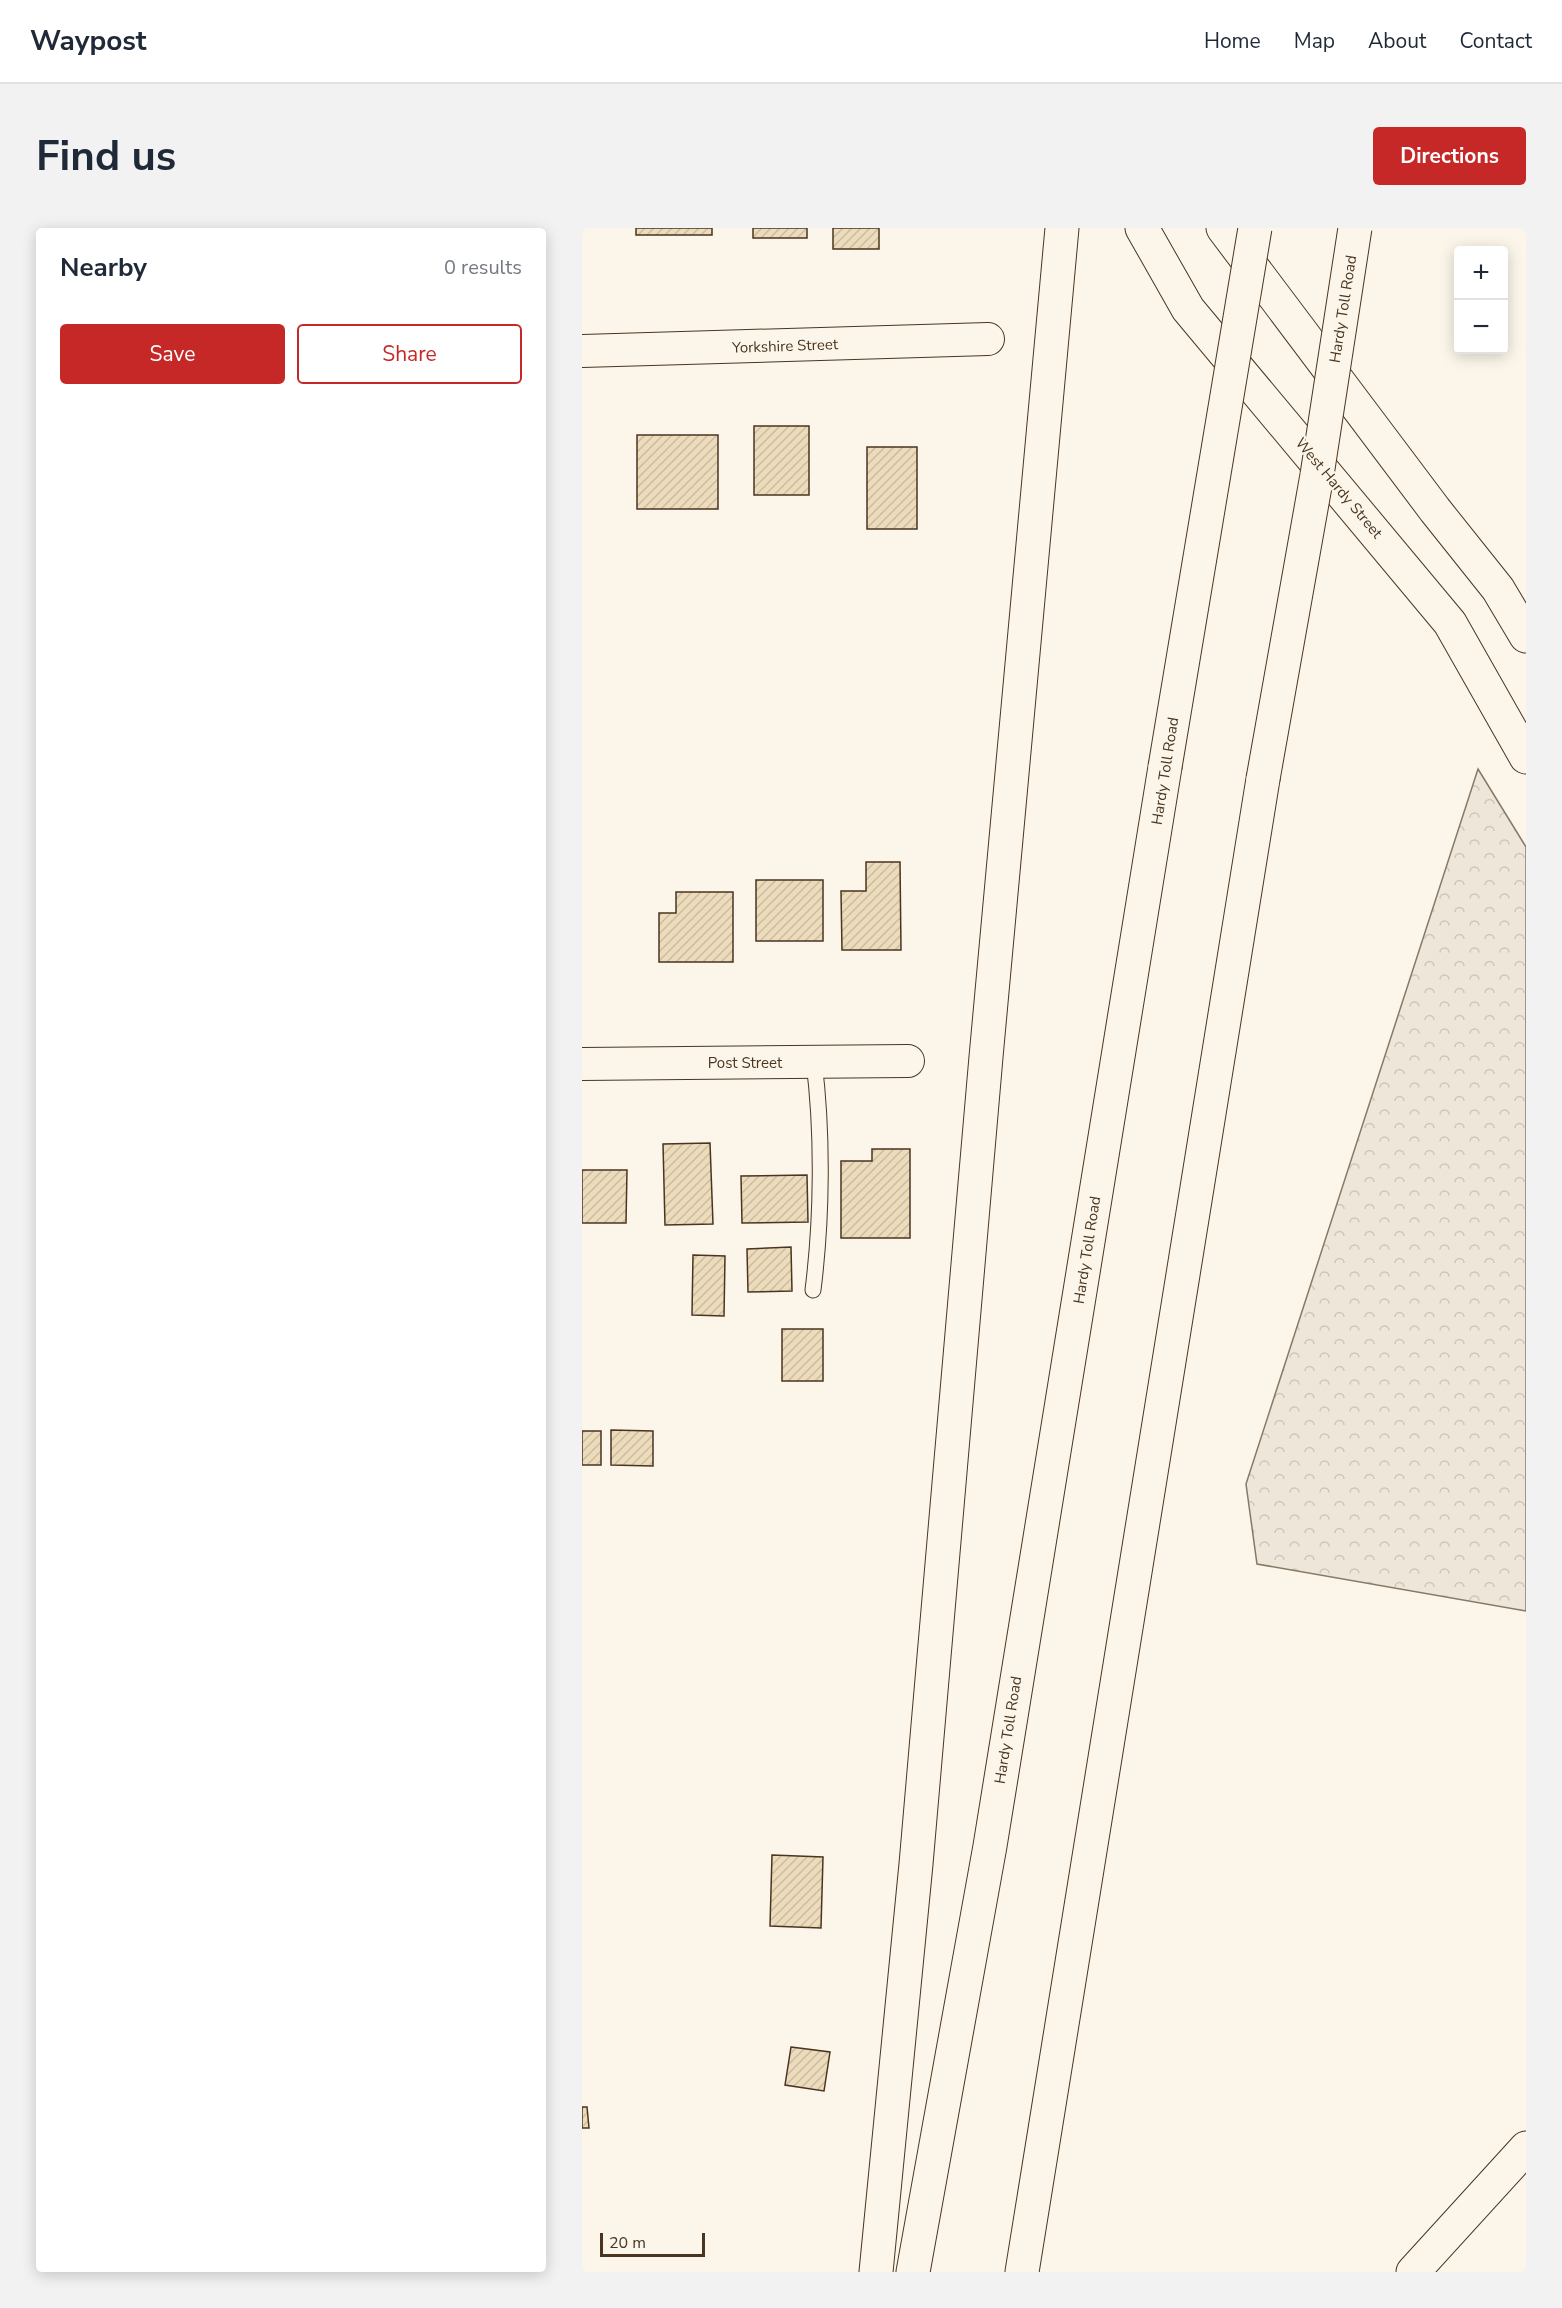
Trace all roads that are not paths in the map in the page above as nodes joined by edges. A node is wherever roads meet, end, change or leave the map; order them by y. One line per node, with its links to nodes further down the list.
1 (1062, 228): 15 (main road)
2 (1142, 228): 9 (main road, West Hardy Street)
3 (1223, 228): 8 (main road)
4 (1256, 228): 16 (main road, Hardy Toll Road, bridge)
5 (1355, 228): 17 (main road, Hardy Toll Road, bridge)
6 (988, 339): 7 (street, Yorkshire Street)
7 (582, 351)
8 (1526, 636)
9 (1526, 757)
10 (908, 1061): 11 (street, Post Street)
11 (814, 1062): 12 (street, Post Street); 13 (lane)
12 (582, 1064)
13 (813, 1290)
14 (1526, 2148): 18 (main road)
15 (876, 2272)
16 (913, 2272)
17 (1022, 2272)
18 (1413, 2272)

